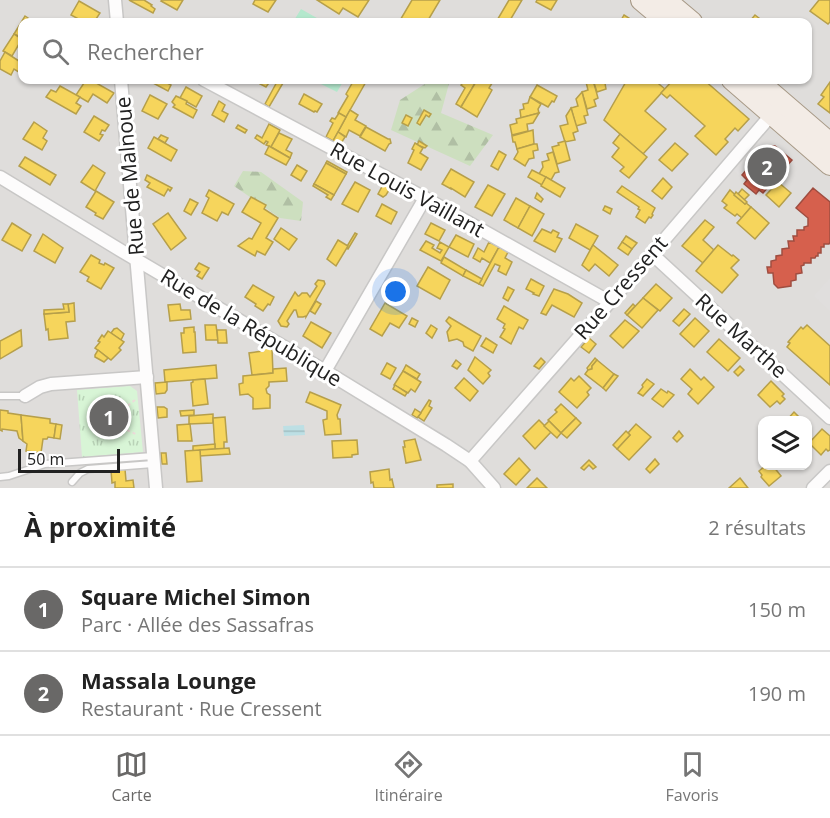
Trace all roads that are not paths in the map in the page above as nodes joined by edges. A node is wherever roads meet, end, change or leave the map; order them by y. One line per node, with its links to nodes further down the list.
1 (115, 0): 4 (street)
2 (641, 0): 5 (main road)
3 (666, 0): 6 (main road)
4 (117, 18)
5 (662, 18)
6 (687, 18)
7 (121, 84): 17 (street, Rue de Malnoue)
8 (211, 84): 15 (street, Rue Louis Vaillant)
9 (737, 84): 11 (main road)
10 (763, 84): 12 (main road)
11 (772, 114): 13 (main road); 16 (street, Rue Cressent)
12 (830, 143)
13 (830, 165)
14 (0, 177): 17 (street, Rue de la République)
15 (425, 198): 18 (street, Rue Louis Vaillant); 19 (street)
16 (652, 254): 18 (street, Rue Cressent); 23 (street, Rue Marthe)
17 (137, 260): 19 (street, Rue de la République); 20 (street, Rue de Malnoue)
18 (610, 302): 25 (street, Rue Cressent)
19 (325, 371): 25 (street, Rue de la République)
20 (147, 376): 22 (street); 24 (street, Rue de Malnoue)
21 (0, 396): 22 (lane)
22 (25, 396)
23 (830, 418)
24 (154, 460): 27 (lane); 28 (lane); 29 (street, Rue de Malnoue)
25 (470, 461): 30 (street, Rue de la République)
26 (830, 471): 31 (street)
27 (0, 477)
28 (72, 482)
29 (156, 488)
30 (494, 488)
31 (813, 488)

